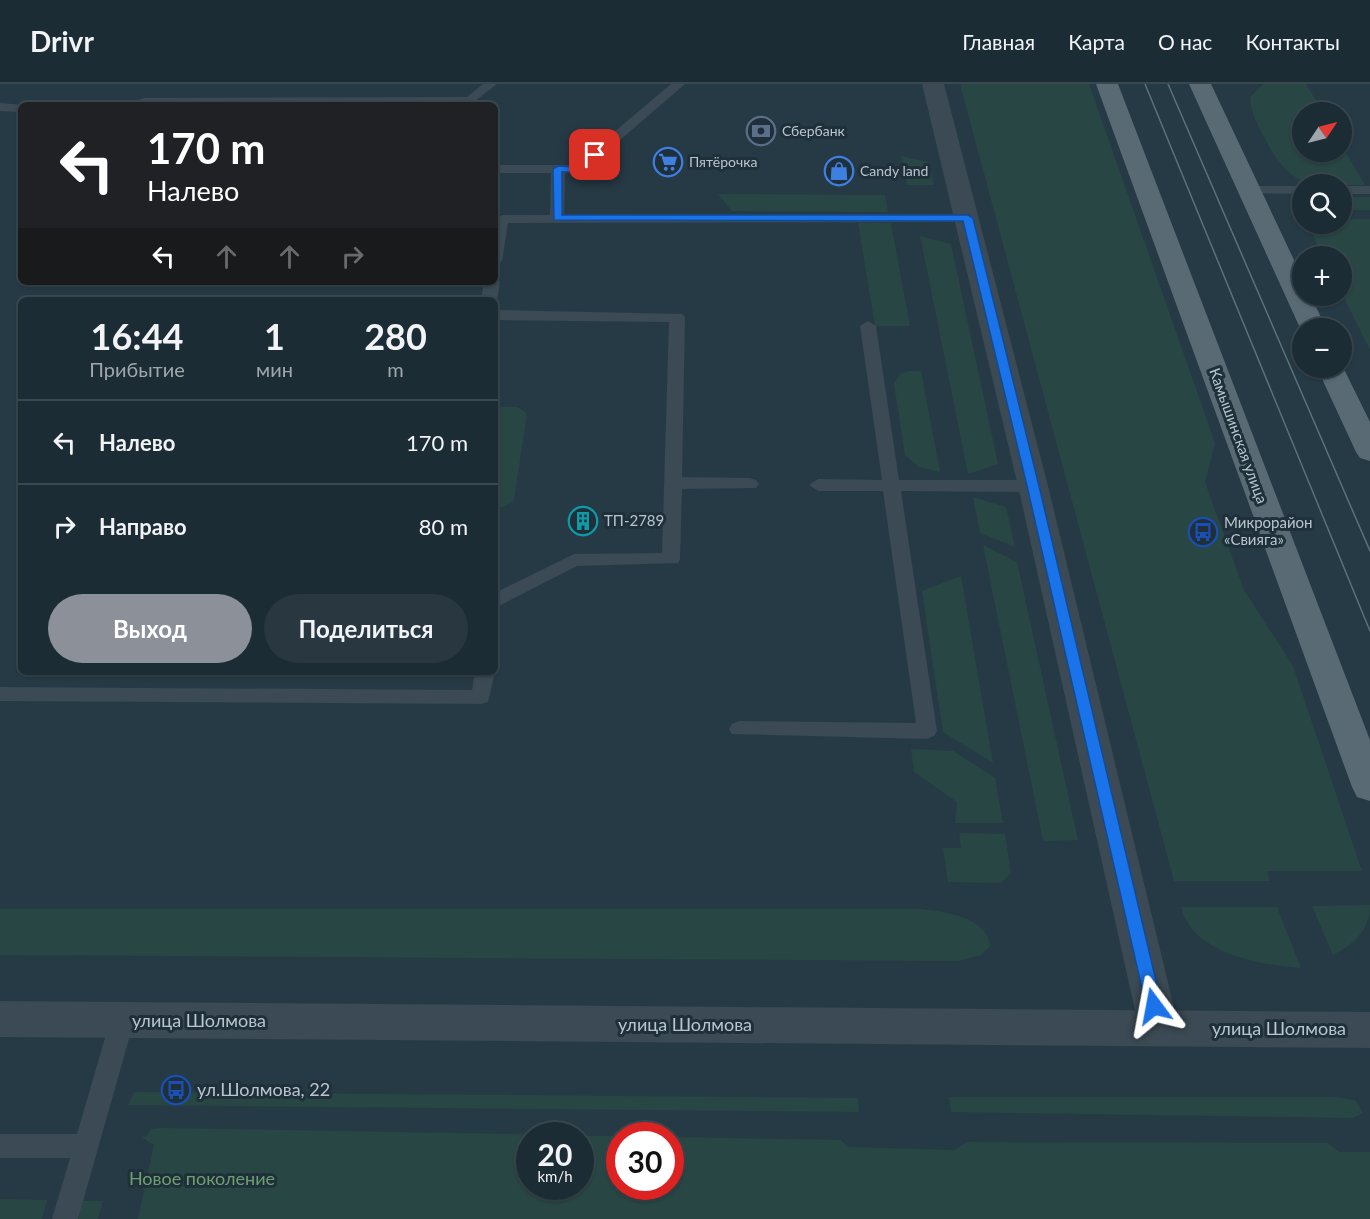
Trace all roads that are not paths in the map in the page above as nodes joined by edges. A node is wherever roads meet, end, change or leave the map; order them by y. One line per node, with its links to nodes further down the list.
1 (175, 84): 8 (lane)
2 (380, 84): 9 (lane)
3 (491, 84): 9 (lane)
4 (679, 84): 13 (lane)
5 (933, 84): 19 (street)
6 (1107, 84): 35 (main road, Камышинская улица)
7 (1200, 84): 14 (main road)
8 (166, 102)
9 (375, 102)
10 (0, 108): 11 (lane)
11 (18, 108)
12 (498, 169): 13 (lane)
13 (558, 169): 18 (lane)
14 (1249, 190): 15 (lane); 22 (main road)
15 (1292, 190)
16 (1352, 190): 17 (lane)
17 (1370, 190)
18 (557, 218): 19 (lane); 20 (lane)
19 (968, 218): 30 (street)
20 (498, 243)
21 (498, 315): 26 (lane)
22 (1308, 318)
23 (868, 326): 29 (lane)
24 (1336, 378): 25 (main road)
25 (1370, 452)
26 (673, 483): 27 (lane); 31 (lane)
27 (750, 484)
28 (818, 485): 29 (lane)
29 (892, 485): 30 (lane); 34 (lane)
30 (1033, 486): 38 (street)
31 (498, 599)
32 (485, 675): 33 (lane)
33 (0, 694)
34 (740, 729)
35 (1370, 787)
36 (0, 1019): 37 (street, улица Шолмова)
37 (122, 1021): 38 (street, улица Шолмова); 41 (lane)
38 (1159, 1028): 39 (street, улица Шолмова)
39 (1370, 1030)
40 (0, 1146): 41 (lane)
41 (86, 1146): 42 (lane)
42 (65, 1219)

